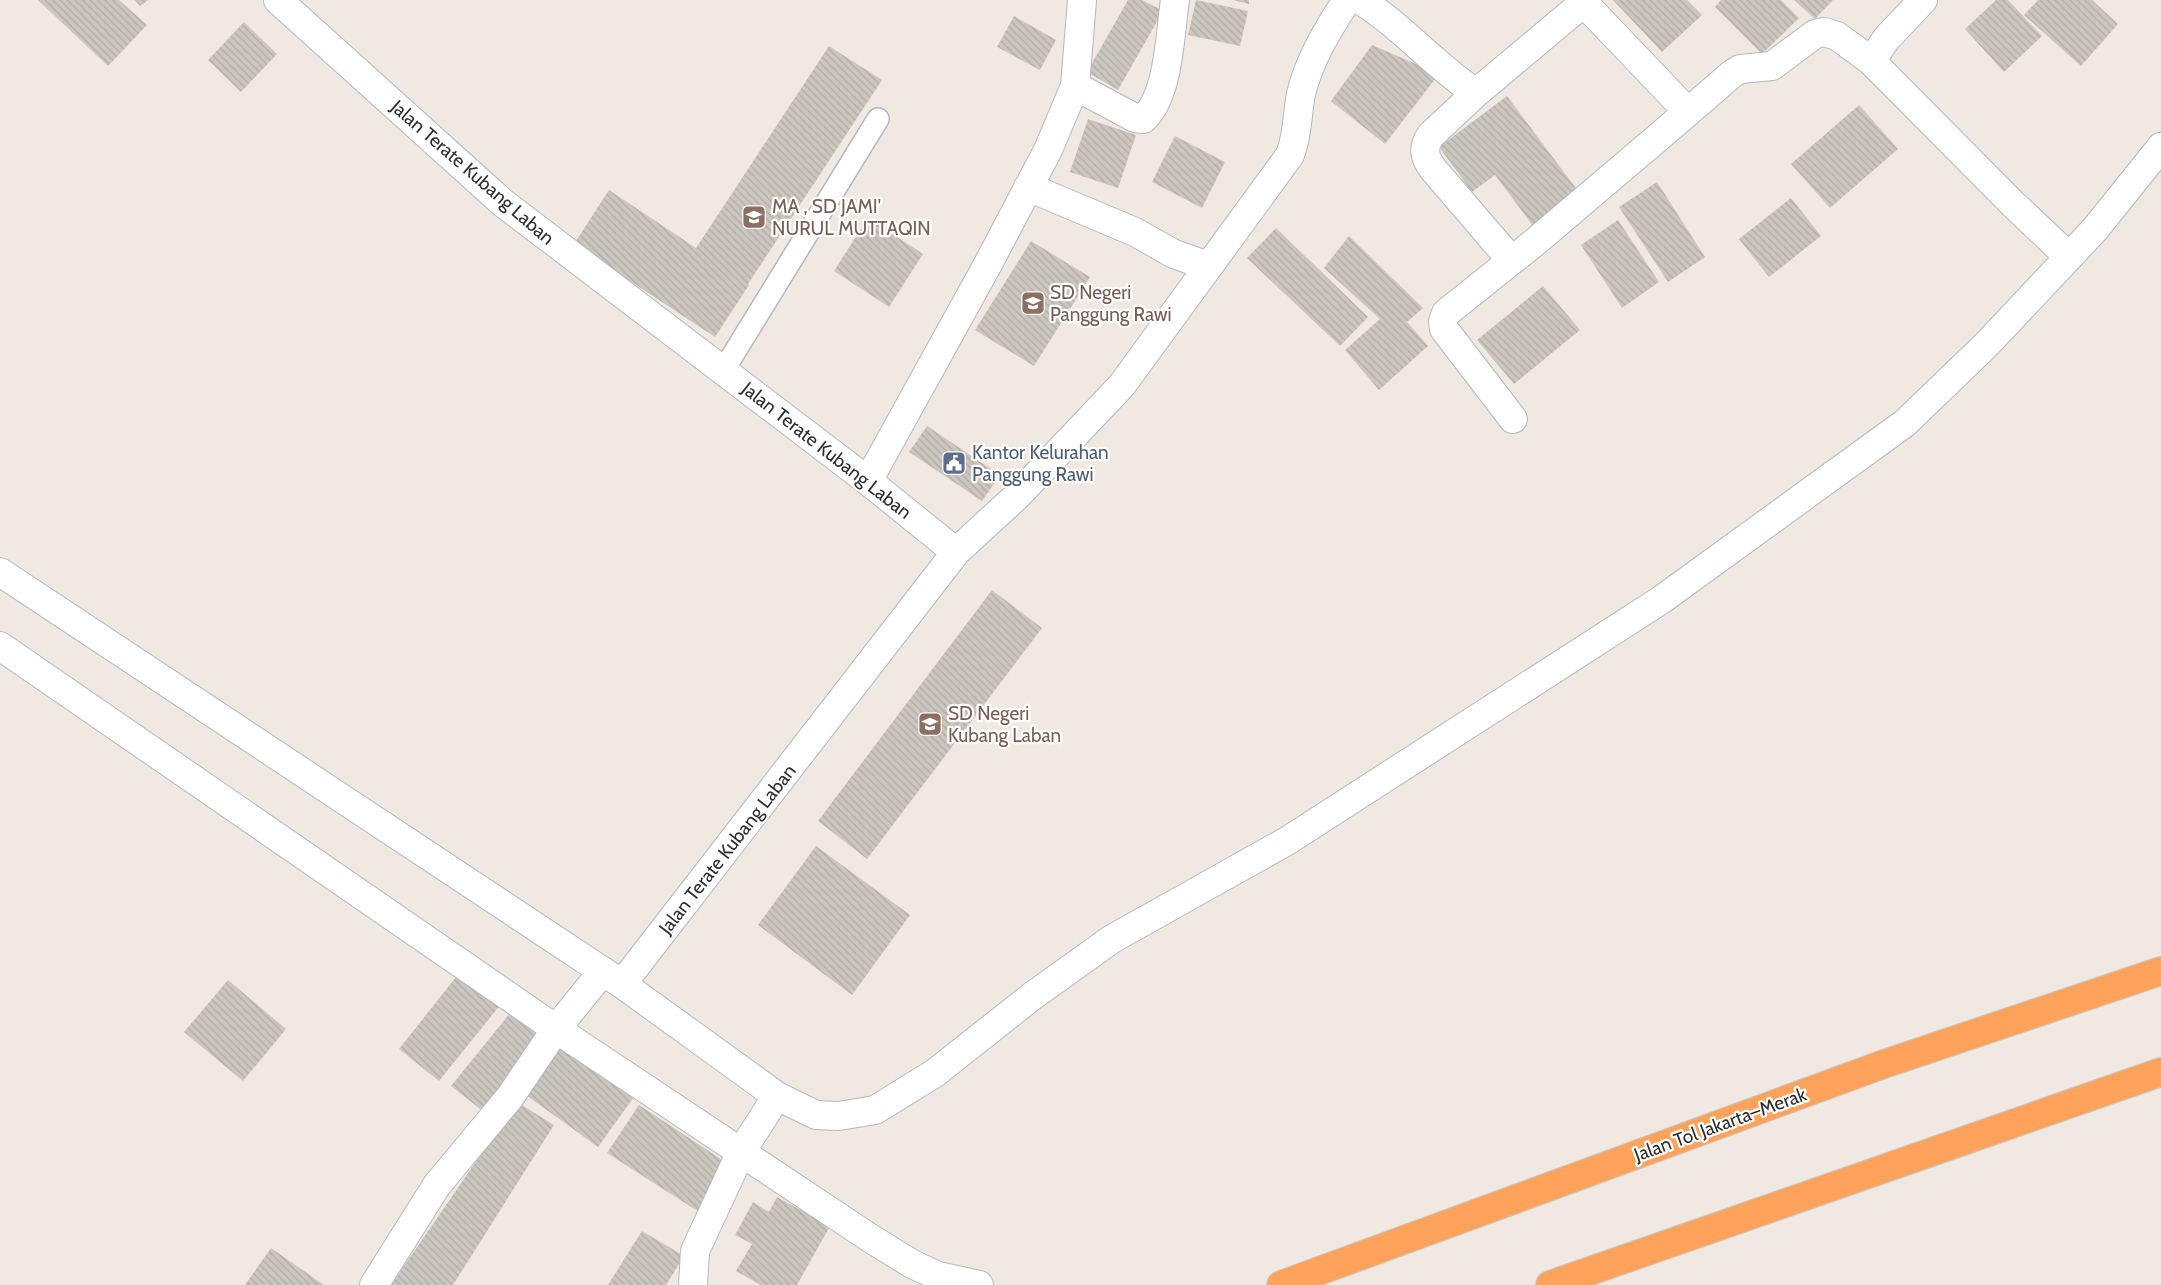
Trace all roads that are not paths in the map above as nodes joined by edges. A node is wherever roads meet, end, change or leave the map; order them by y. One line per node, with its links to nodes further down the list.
1 (278, 0): 18 (street, Jalan Terate Kubang Laban)
2 (1082, 0): 9 (street)
3 (1175, 0): 9 (street)
4 (1347, 0): 17 (street)
5 (1360, 0): 10 (street)
6 (1923, 0): 8 (street)
7 (1585, 2): 10 (street); 11 (street)
8 (1871, 61): 11 (street); 15 (street)
9 (1075, 86): 14 (street)
10 (1476, 93): 16 (street)
11 (1688, 112): 16 (street)
12 (878, 119): 18 (lane)
13 (2161, 147): 15 (street)
14 (1028, 187): 17 (street); 20 (street)
15 (2069, 257): 28 (street)
16 (1511, 260): 19 (street)
17 (1208, 266): 21 (street)
18 (723, 371): 20 (street, Jalan Terate Kubang Laban)
19 (1513, 419)
20 (868, 481): 21 (street, Jalan Terate Kubang Laban)
21 (956, 552): 25 (street, Jalan Terate Kubang Laban)
22 (0, 572): 25 (street)
23 (0, 646): 26 (street)
24 (2161, 971): 33 (highway, Jalan Tol Jakarta–Merak)
25 (613, 977): 26 (street, Jalan Terate Kubang Laban); 28 (street)
26 (559, 1026): 29 (street); 30 (street, Jalan Terate Kubang Laban)
27 (2161, 1072): 34 (highway)
28 (777, 1096): 29 (street)
29 (742, 1150): 31 (street); 32 (street)
30 (374, 1285)
31 (693, 1285)
32 (979, 1285)
33 (1281, 1285)
34 (1550, 1285)

